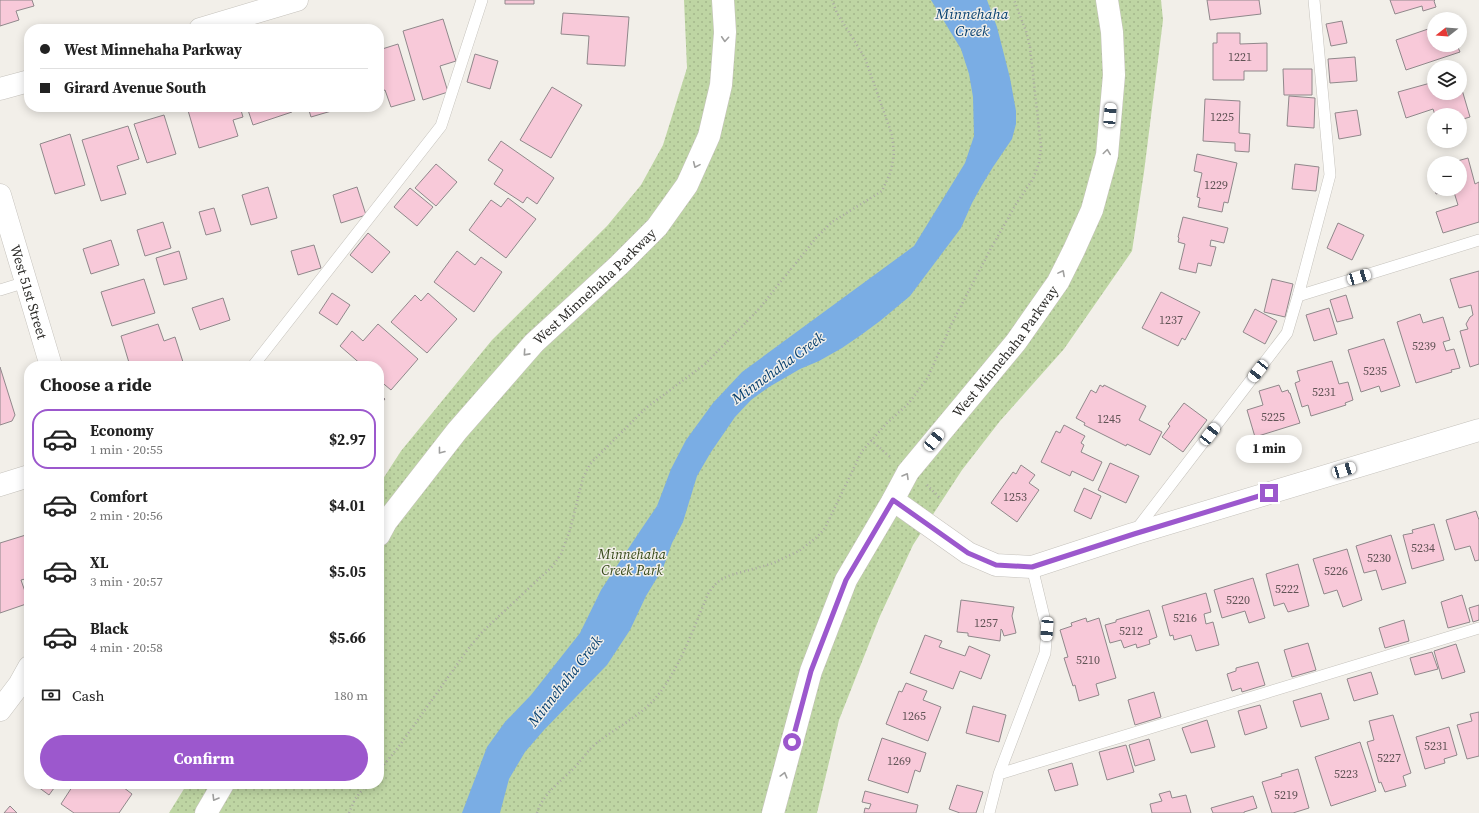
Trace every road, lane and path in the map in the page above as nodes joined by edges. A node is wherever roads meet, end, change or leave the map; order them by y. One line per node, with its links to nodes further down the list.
1 (297, 0): 8 (street)
2 (482, 0): 17 (lane)
3 (723, 0): 22 (street, West Minnehaha Parkway, one-way to 22)
4 (832, 0): 28 (path)
5 (1014, 0): 34 (path)
6 (1107, 0): 21 (street, West Minnehaha Parkway, one-way to 6)
7 (1314, 0): 15 (lane)
8 (217, 24)
9 (24, 82): 10 (street)
10 (0, 89)
11 (0, 195): 13 (street, West 51st Street)
12 (1479, 240): 15 (lane)
13 (26, 282): 14 (lane); 16 (street, West 51st Street)
14 (0, 290)
15 (1298, 296): 23 (lane)
16 (50, 361)
17 (257, 361)
18 (1479, 430): 23 (street)
19 (24, 478): 20 (street)
20 (0, 485)
21 (893, 500): 24 (street); 35 (street, West Minnehaha Parkway, one-way to 21)
22 (384, 526)
23 (1134, 534): 24 (street)
24 (1032, 567): 29 (lane)
25 (1479, 628): 29 (lane)
26 (24, 676): 27 (street)
27 (0, 710)
28 (384, 765)
29 (999, 774): 36 (lane)
30 (221, 789): 32 (street, one-way to 32)
31 (363, 789): 33 (path)
32 (206, 813)
33 (349, 813)
34 (537, 813)
35 (773, 813)
36 (989, 813)

